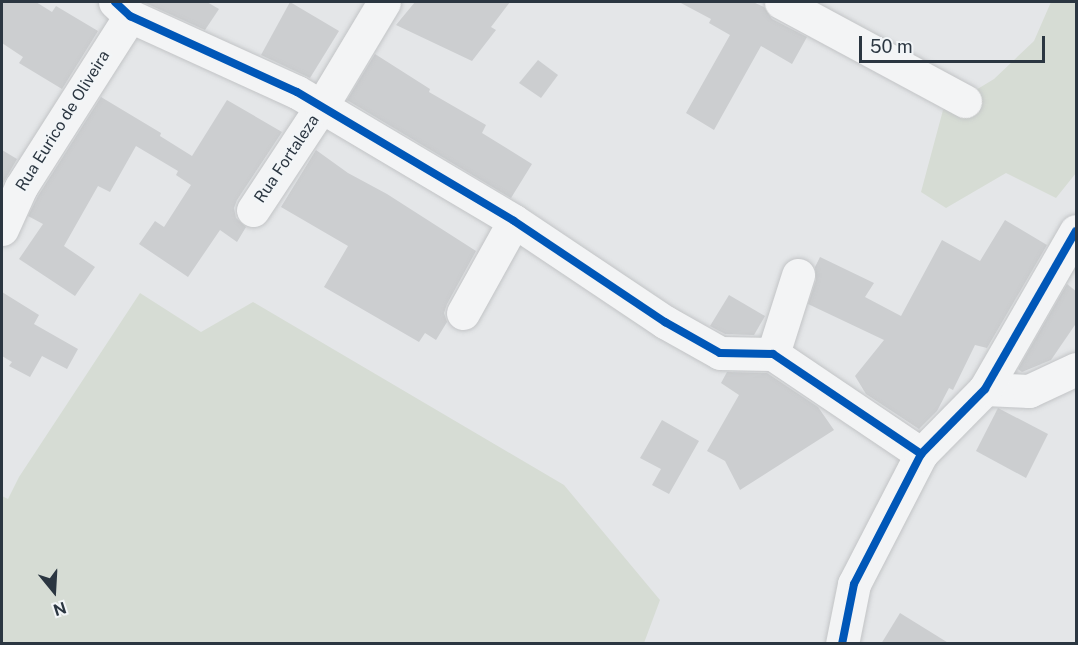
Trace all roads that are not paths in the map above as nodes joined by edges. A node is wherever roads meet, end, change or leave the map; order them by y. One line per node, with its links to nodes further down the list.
1 (384, 2): 5 (street, Rua Fortaleza)
2 (781, 2): 4 (street)
3 (122, 6): 5 (street); 8 (street, Rua Eurico de Oliveira)
4 (965, 101)
5 (321, 107): 6 (street, Rua Fortaleza); 7 (street)
6 (253, 210)
7 (514, 221): 11 (street); 12 (street)
8 (2, 229)
9 (1077, 231): 14 (street)
10 (798, 275): 12 (street)
11 (463, 313)
12 (773, 354): 15 (street)
13 (1077, 369): 14 (street)
14 (985, 389): 15 (street)
15 (921, 454): 16 (street)
16 (842, 644)

